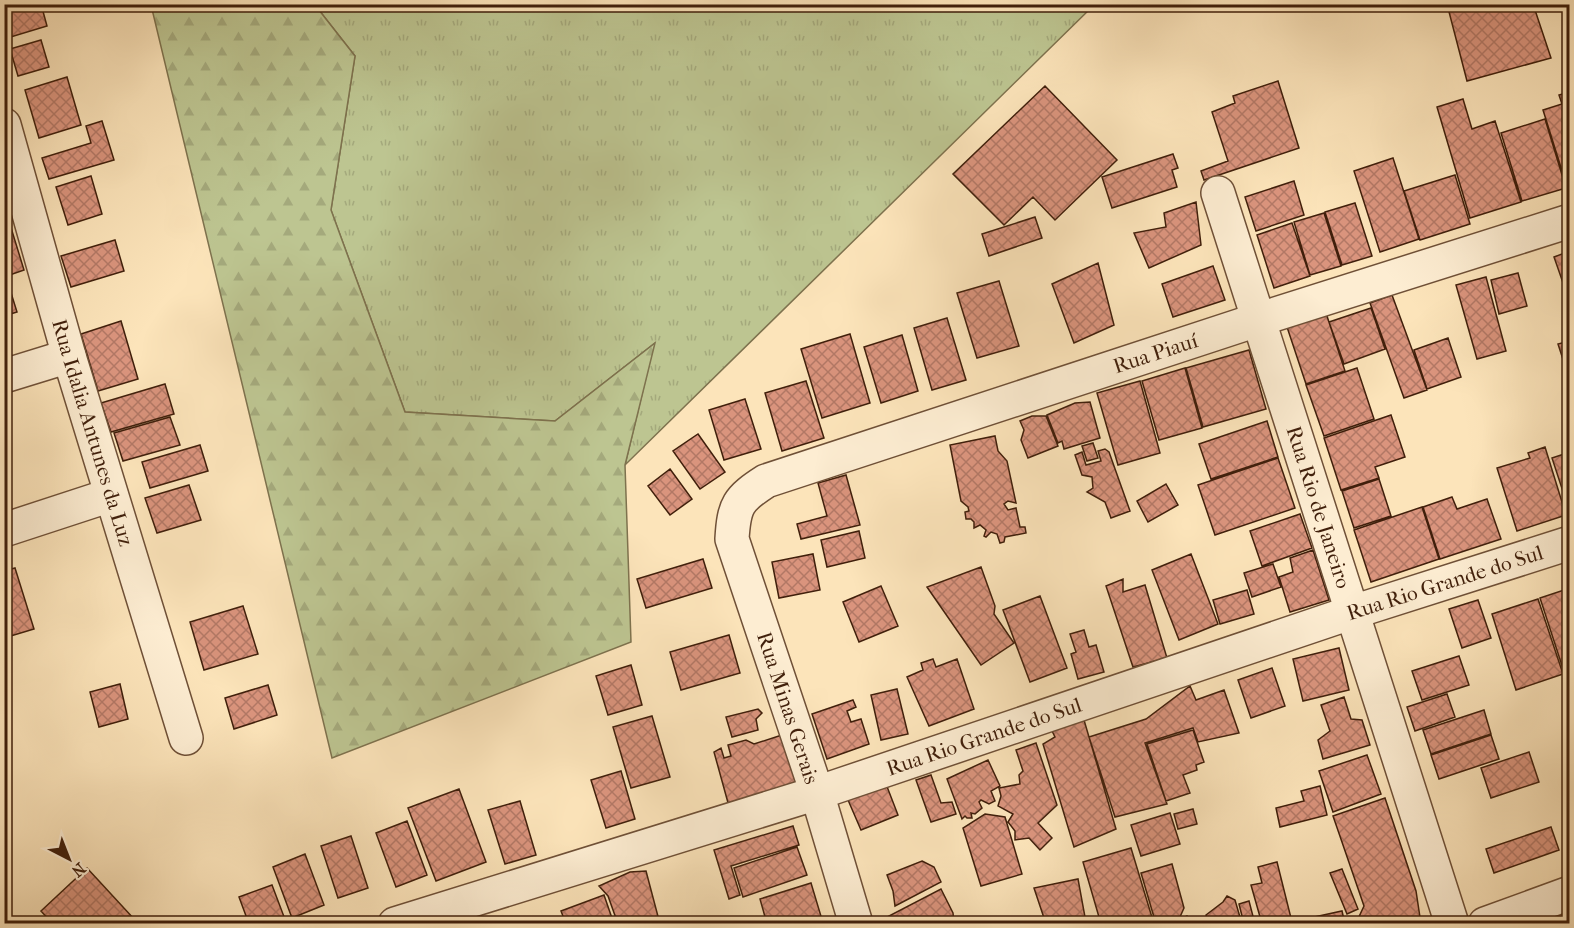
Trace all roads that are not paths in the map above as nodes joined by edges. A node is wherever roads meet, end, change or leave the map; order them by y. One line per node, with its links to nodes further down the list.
1 (4, 124): 5 (street, Rua Idalia Antunes da Luz)
2 (1218, 192): 4 (street, Rua Rio de Janeiro)
3 (1569, 221): 4 (street, Rua Piauí)
4 (1260, 319): 7 (street, Rua Piauí); 11 (street, Rua Rio de Janeiro)
5 (69, 356): 6 (street); 8 (street, Rua Idalia Antunes da Luz)
6 (4, 376)
7 (745, 494): 13 (street, Rua Minas Gerais)
8 (111, 495): 9 (street); 12 (street, Rua Idalia Antunes da Luz)
9 (4, 530)
10 (1569, 543): 11 (street, Rua Rio Grande do Sul)
11 (1353, 612): 13 (street, Rua Rio Grande do Sul); 17 (street, Rua Rio de Janeiro)
12 (186, 738)
13 (817, 793): 15 (street, Rua Rio Grande do Sul); 16 (street, Rua Minas Gerais)
14 (1569, 893): 18 (street)
15 (395, 924)
16 (856, 924)
17 (1452, 924)
18 (1485, 924)

